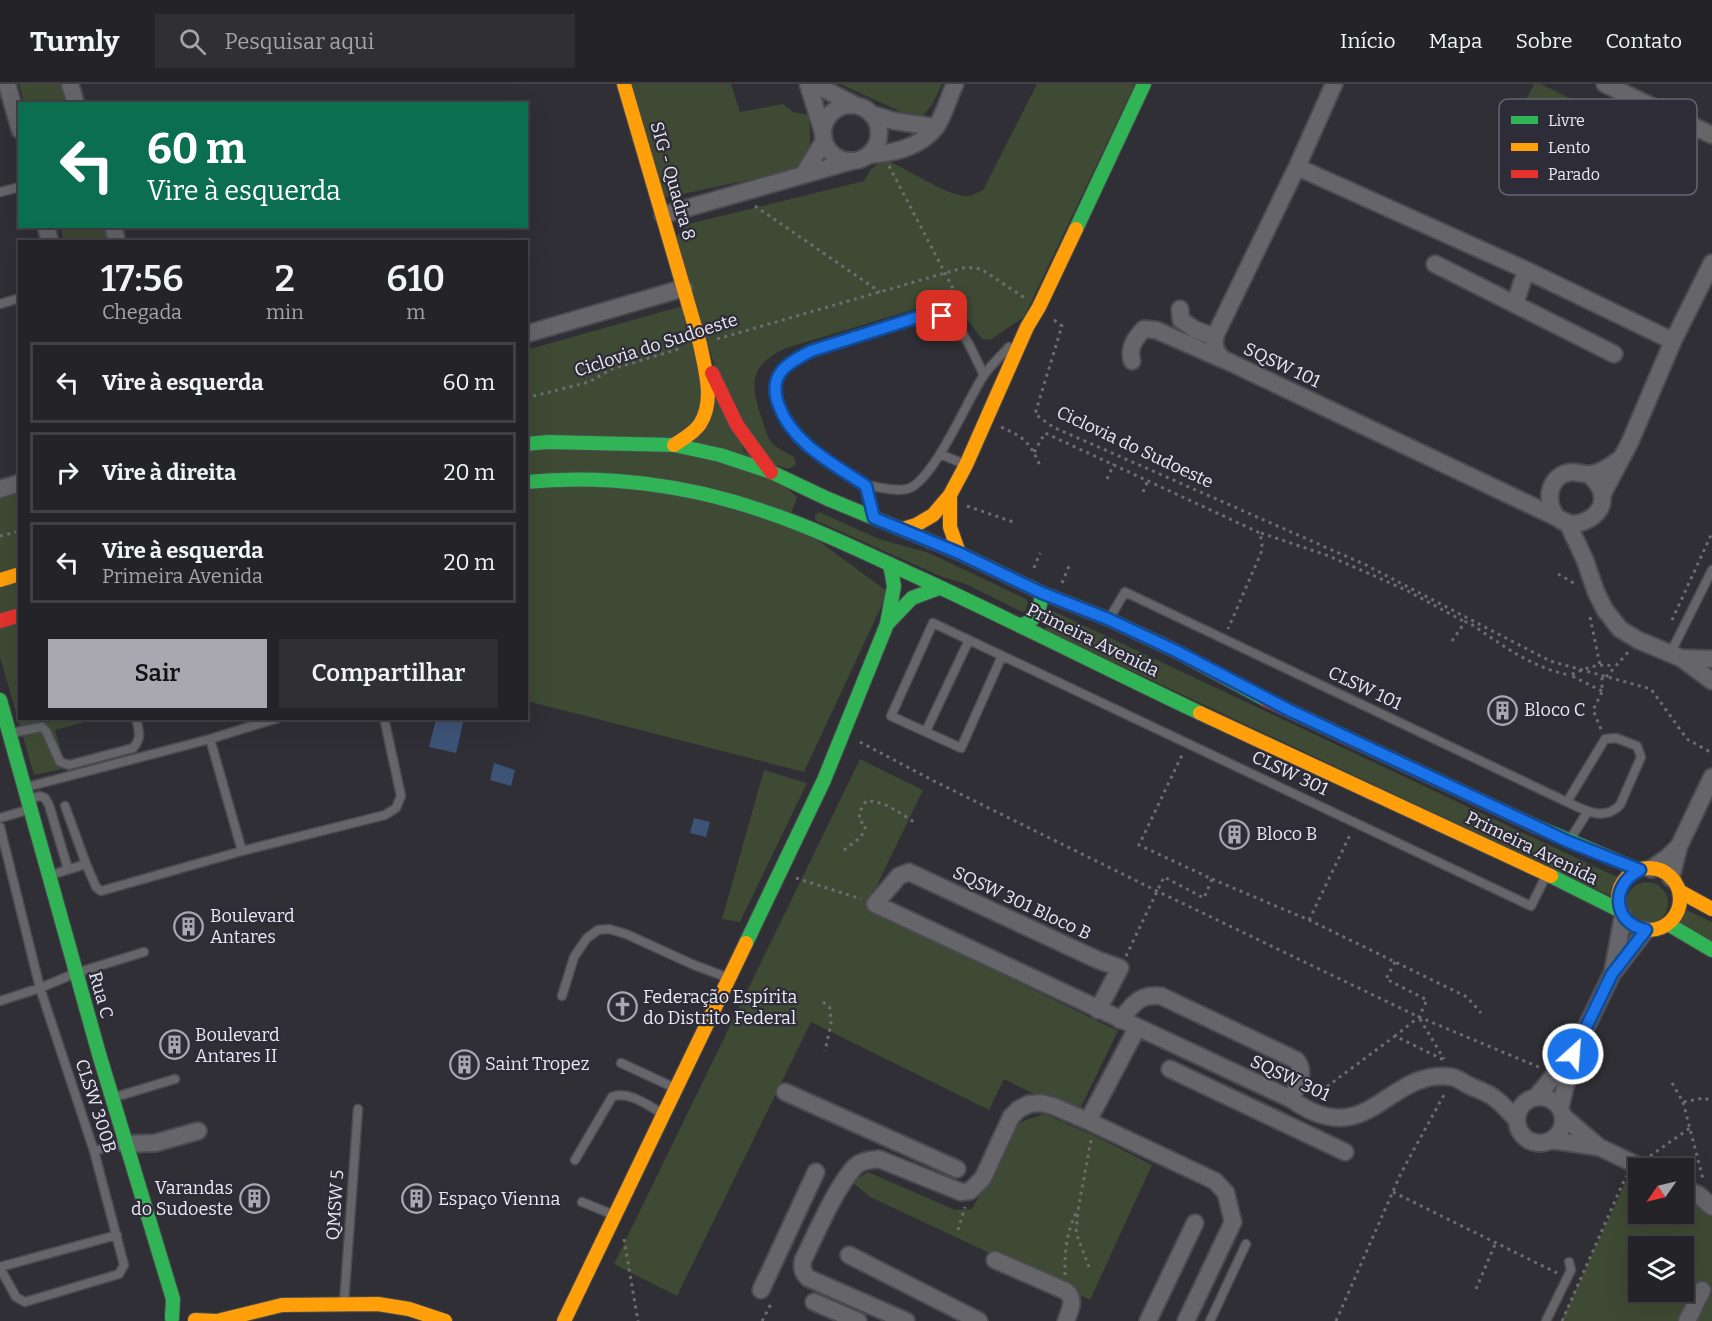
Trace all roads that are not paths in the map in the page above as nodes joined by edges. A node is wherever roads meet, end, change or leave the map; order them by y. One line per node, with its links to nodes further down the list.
1 (7, 84): 14 (street)
2 (70, 84): 11 (street)
3 (624, 84): 25 (street, SIG - Quadra 8)
4 (808, 84): 18 (street)
5 (814, 84): 12 (street)
6 (955, 84): 15 (street)
7 (1144, 84): 34 (street)
8 (1334, 84): 21 (street)
9 (1605, 84): 10 (street)
10 (1636, 99)
11 (75, 102)
12 (855, 105): 13 (street); 18 (street)
13 (871, 114): 15 (street); 19 (street)
14 (18, 123)
15 (935, 127): 19 (street)
16 (1697, 128): 17 (street)
17 (1712, 135)
18 (824, 137): 20 (street); 22 (street)
19 (876, 154): 20 (street)
20 (852, 161): 22 (street)
21 (1297, 166): 28 (street); 36 (street)
22 (803, 175): 25 (street)
23 (18, 188): 24 (lane)
24 (0, 192)
25 (663, 215): 29 (street, SIG - Quadra 8)
26 (1712, 263): 37 (street)
27 (1435, 264): 32 (street)
28 (1526, 270): 32 (street); 37 (street)
29 (684, 288): 35 (street); 38 (street, SIG - Quadra 8)
30 (18, 299): 31 (lane)
31 (0, 304)
32 (1515, 304): 39 (street)
33 (1180, 309): 36 (street)
34 (1027, 327): 42 (lane); 47 (street)
35 (528, 333)
36 (1215, 338): 40 (street, SQSW 101)
37 (1672, 340): 46 (street)
38 (700, 344): 44 (street, SIG - Quadra 8); 48 (street, SIG - Quadra 8)
39 (1614, 354)
40 (1223, 359): 41 (street); 58 (street, SQSW 101)
41 (1132, 361)
42 (984, 375): 45 (lane); 52 (lane)
43 (528, 444): 44 (street)
44 (674, 445): 48 (street)
45 (940, 454): 47 (lane); 52 (lane)
46 (1621, 458): 49 (street); 55 (street)
47 (966, 465): 56 (street)
48 (771, 472): 57 (street, Primeira Avenida)
49 (1588, 474): 54 (street); 55 (street)
50 (528, 482): 62 (street, Primeira Avenida)
51 (18, 484): 53 (street)
52 (866, 486): 59 (lane)
53 (0, 489)
54 (1551, 489): 58 (street); 61 (street)
55 (1602, 495): 60 (street)
56 (950, 497): 63 (street); 64 (street)
57 (828, 499): 59 (street, Primeira Avenida); 62 (street)
58 (1518, 499): 61 (street, SQSW 101)
59 (874, 518): 63 (street, Primeira Avenida)
60 (1590, 519): 61 (street); 65 (street)
61 (1564, 521): 65 (street)
62 (812, 529): 66 (street, Primeira Avenida)
63 (903, 529): 64 (street, Primeira Avenida)
64 (959, 553): 71 (street, Primeira Avenida)
65 (1585, 560): 78 (street)
66 (890, 564): 70 (street, Primeira Avenida); 75 (street)
67 (1712, 570): 78 (lane)
68 (18, 575): 69 (street)
69 (0, 580)
70 (939, 588): 75 (street); 76 (street, Primeira Avenida)
71 (1042, 593): 73 (street, Primeira Avenida); 76 (street)
72 (18, 616): 74 (street)
73 (1108, 619): 91 (lane, CLSW 101); 96 (street, Primeira Avenida)
74 (0, 621)
75 (887, 624): 115 (street)
76 (1020, 626): 103 (street, Primeira Avenida)
77 (969, 640): 79 (lane, CLSW 301); 86 (lane); 86 (lane, CLSW 301)
78 (1670, 654): 80 (street); 81 (street)
79 (1002, 656): 86 (lane); 103 (lane, CLSW 301)
80 (1712, 659)
81 (1712, 681)
82 (0, 700): 87 (street, Rua C)
83 (136, 720): 87 (lane)
84 (272, 720): 88 (lane)
85 (384, 720): 99 (lane)
86 (926, 731)
87 (10, 733): 90 (street, Rua C)
88 (210, 739): 90 (lane); 99 (lane)
89 (1712, 777): 98 (street)
90 (30, 798): 94 (lane); 101 (lane); 104 (street, Rua C)
91 (1567, 802): 93 (lane, CLSW 101); 93 (lane)
92 (65, 806): 100 (lane)
93 (1588, 811): 96 (lane)
94 (0, 818)
95 (0, 827): 97 (lane, CLSW 300B)
96 (1569, 842): 102 (street, Primeira Avenida)
97 (2, 846): 116 (lane, CLSW 300B)
98 (1679, 846): 102 (street); 105 (street)
99 (242, 851): 100 (lane)
100 (86, 864): 101 (lane)
101 (68, 869): 104 (lane)
102 (1645, 869): 105 (street); 108 (street)
103 (1548, 874): 108 (street, Primeira Avenida)
104 (50, 875): 113 (street, Rua C)
105 (1675, 884): 107 (street); 109 (street)
106 (875, 904): 119 (street, SQSW 301); 119 (street, SQSW 301 Bloco B)
107 (1712, 909)
108 (1622, 914): 110 (street); 114 (street)
109 (1668, 924): 110 (street); 111 (street)
110 (1646, 930): 114 (street)
111 (1712, 950)
112 (144, 952): 113 (lane)
113 (76, 973): 116 (lane); 131 (street, Rua C)
114 (1612, 974): 122 (street)
115 (729, 978): 117 (lane); 127 (street)
116 (40, 988): 118 (lane); 143 (lane, CLSW 300B)
117 (562, 996)
118 (0, 1000)
119 (1098, 1010): 120 (street, SQSW 301)
120 (1120, 1020): 121 (street, SQSW 301); 132 (street)
121 (1137, 1028): 125 (street, SQSW 301); 138 (street)
122 (1573, 1054): 133 (street); 135 (street)
123 (621, 1063): 127 (lane)
124 (1170, 1069): 129 (street)
125 (1238, 1075): 129 (street); 132 (street, SQSW 301)
126 (175, 1079): 131 (lane)
127 (676, 1089): 136 (street)
128 (784, 1092): 145 (street)
129 (1230, 1097): 144 (street)
130 (1493, 1097): 132 (street, SQSW 301); 133 (street); 137 (street)
131 (112, 1098): 141 (street, Rua C)
132 (1291, 1099)
133 (1531, 1099): 135 (street); 137 (street)
134 (358, 1109): 168 (lane, QMSW 5)
135 (1562, 1112): 140 (street); 142 (street)
136 (663, 1114): 146 (lane); 155 (street)
137 (1516, 1119): 140 (street)
138 (1092, 1122): 148 (street); 180 (street)
139 (198, 1131): 141 (street)
140 (1551, 1140): 142 (street)
141 (125, 1143): 143 (lane); 166 (street, Rua C)
142 (1599, 1147): 147 (street)
143 (94, 1151): 158 (lane, CLSW 300B)
144 (1345, 1152)
145 (919, 1153): 148 (street); 149 (street)
146 (575, 1160)
147 (1628, 1162)
148 (905, 1168): 156 (street)
149 (957, 1169)
150 (816, 1172): 153 (street)
151 (1694, 1193): 154 (street)
152 (582, 1202): 155 (lane)
153 (800, 1207): 156 (street); 164 (street)
154 (1712, 1207)
155 (614, 1215): 176 (street)
156 (824, 1218): 172 (street)
157 (1195, 1223): 173 (street)
158 (117, 1235): 163 (lane); 163 (lane, CLSW 300B)
159 (1246, 1244): 181 (lane)
160 (849, 1255): 169 (street)
161 (994, 1260): 179 (street)
162 (1569, 1262): 182 (lane)
163 (0, 1268)
164 (761, 1290)
165 (1702, 1290): 183 (street)
166 (173, 1299): 170 (street, Rua C); 171 (street, Rua C)
167 (814, 1302): 177 (street)
168 (344, 1304): 174 (street); 175 (street)
169 (950, 1314): 178 (street)
170 (170, 1319): 171 (street)
171 (194, 1319): 174 (street)
172 (896, 1319)
173 (1154, 1319)
174 (217, 1321)
175 (445, 1321)
176 (564, 1321)
177 (858, 1321)
178 (979, 1321)
179 (1066, 1321)
180 (1186, 1321)
181 (1210, 1321)
182 (1546, 1321)
183 (1687, 1321)

